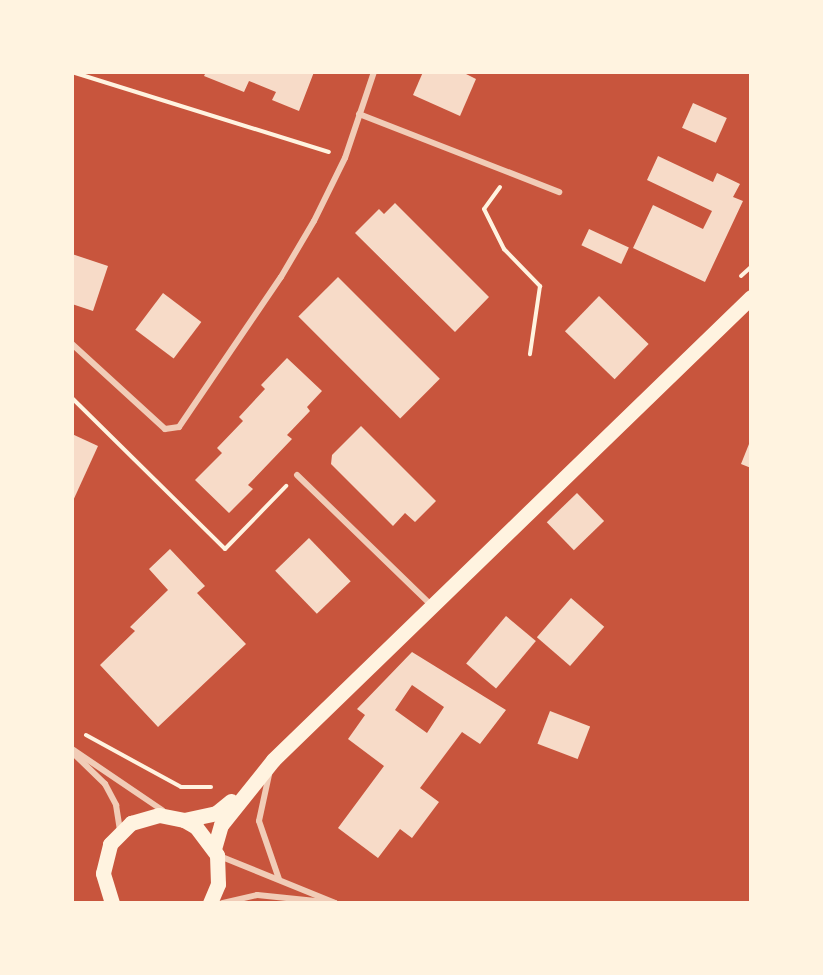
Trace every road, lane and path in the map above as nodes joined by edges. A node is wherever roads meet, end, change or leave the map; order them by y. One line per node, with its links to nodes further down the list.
1 (72, 72): 4 (path)
2 (374, 72): 3 (street)
3 (359, 114): 4 (street); 5 (street)
4 (345, 158): 10 (street)
5 (510, 174): 6 (street); 11 (path)
6 (559, 192)
7 (751, 267): 8 (path)
8 (734, 283)
9 (751, 297): 14 (main road)
10 (72, 344)
11 (530, 354)
12 (72, 398): 13 (path)
13 (297, 475): 14 (street)
14 (432, 606): 17 (main road)
15 (82, 733): 18 (path)
16 (72, 750): 20 (street); 21 (street)
17 (273, 760): 19 (main road); 23 (street)
18 (219, 783)
19 (251, 783): 20 (main road); 22 (main road)
20 (179, 818): 21 (main road); 22 (main road)
21 (120, 832): 24 (main road)
22 (215, 852): 23 (street); 26 (main road)
23 (279, 879): 28 (street)
24 (102, 896): 25 (main road)
25 (112, 903)
26 (210, 903)
27 (222, 903): 28 (street)
28 (336, 903)

